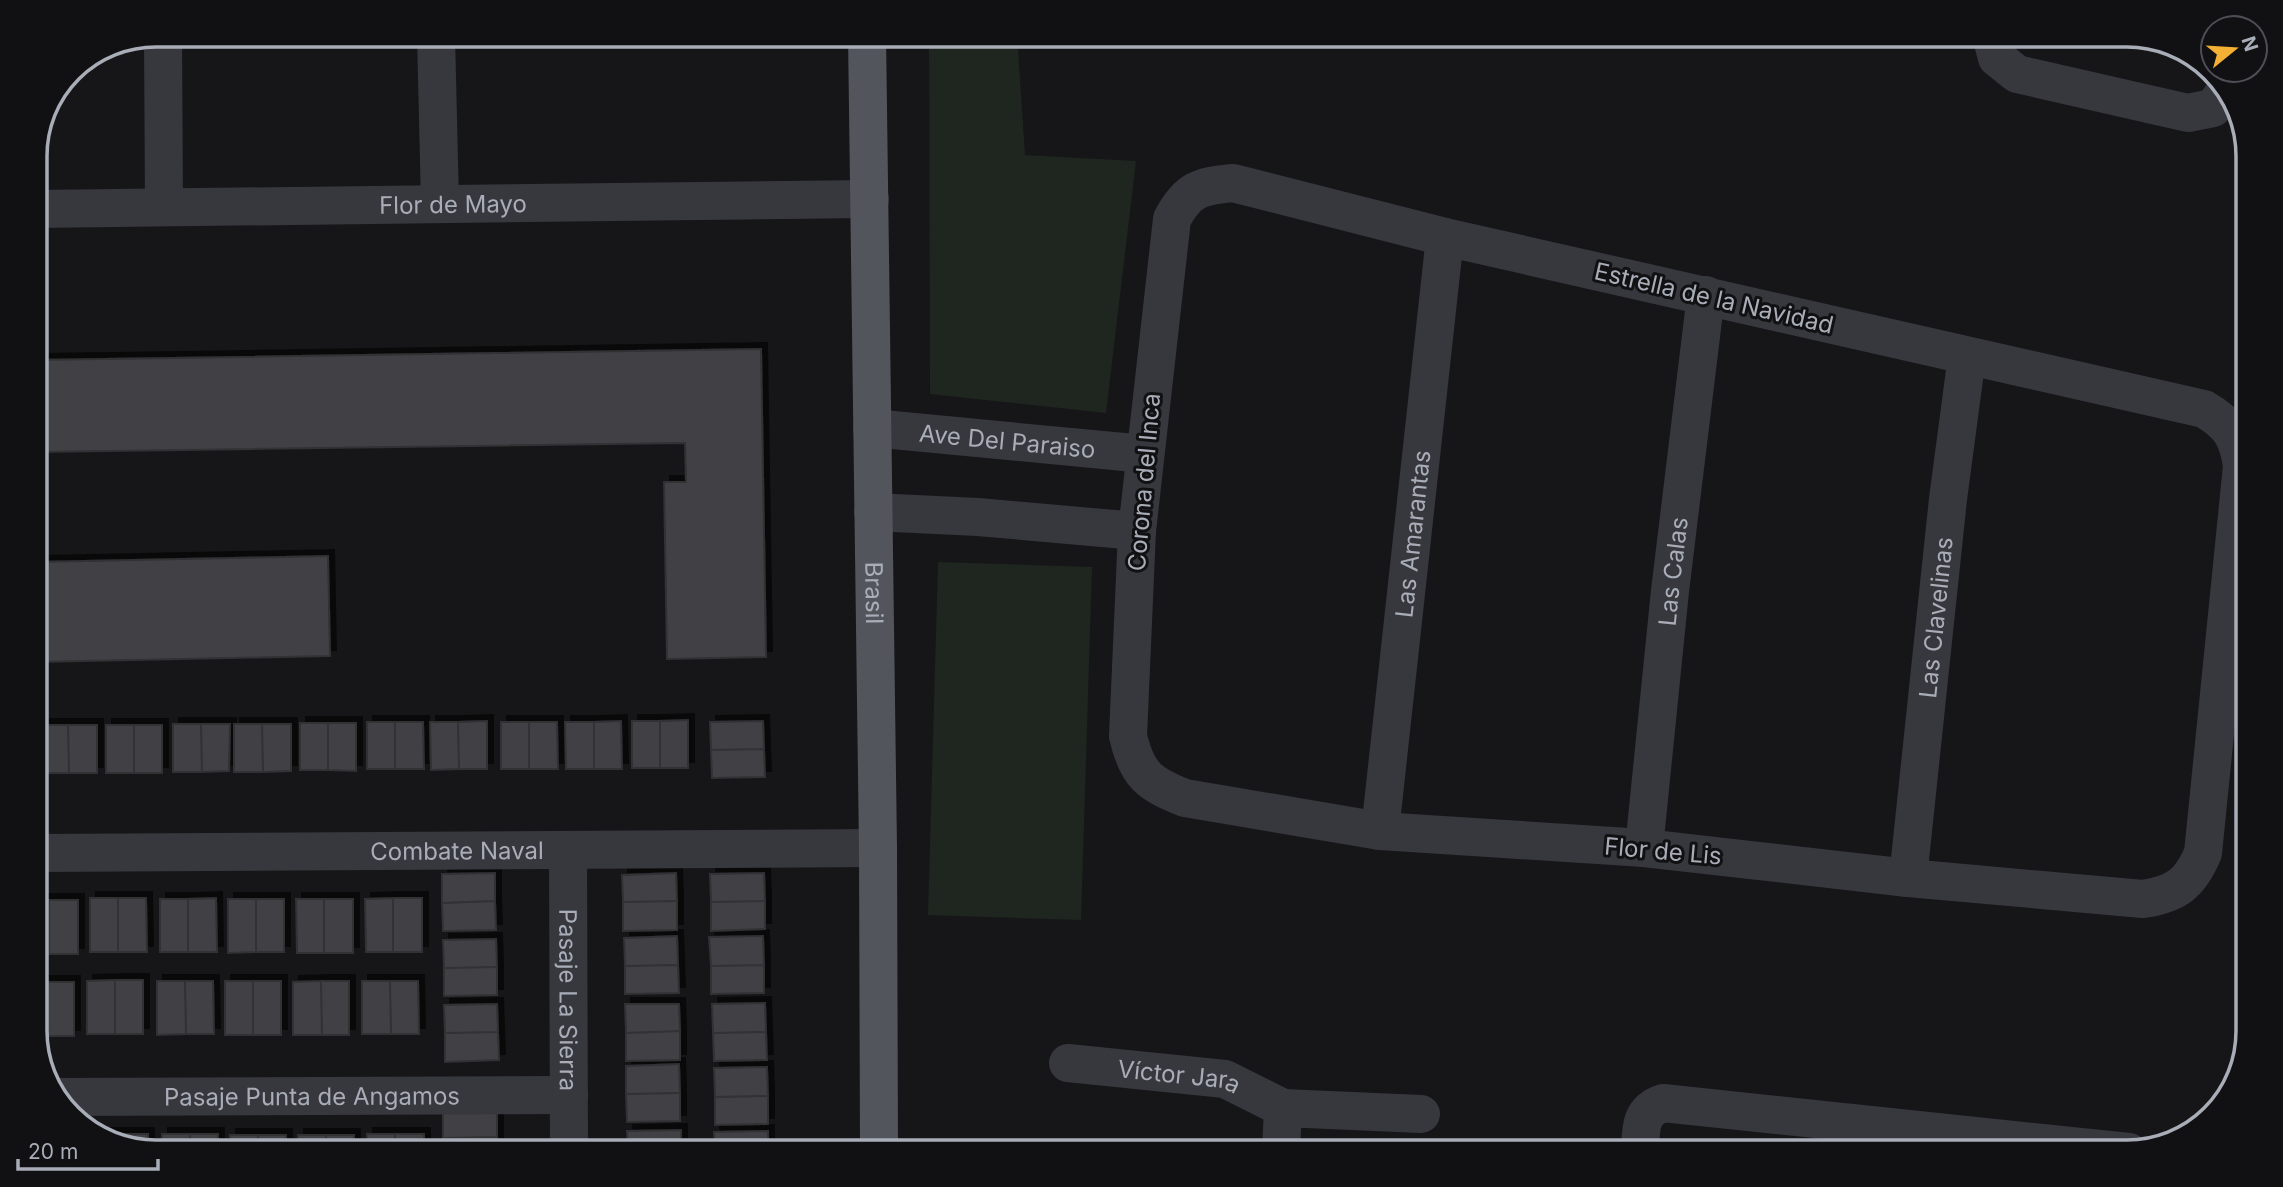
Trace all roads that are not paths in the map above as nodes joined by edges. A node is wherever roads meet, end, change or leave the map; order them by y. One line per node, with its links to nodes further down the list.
1 (163, 47): 9 (street)
2 (436, 47): 8 (street)
3 (867, 47): 7 (main road, Brasil)
4 (1994, 47): 5 (street)
5 (2219, 100)
6 (1194, 190): 11 (street, Estrella de la Navidad); 16 (street, Corona del Inca)
7 (870, 199): 8 (street, Flor de Mayo); 14 (main road, Brasil)
8 (440, 204): 9 (street, Flor de Mayo)
9 (164, 207): 10 (street, Flor de Mayo)
10 (47, 209)
11 (1446, 237): 12 (street, Estrella de la Navidad); 21 (street, Las Amarantas)
12 (1706, 295): 13 (street, Estrella de la Navidad); 23 (street, Las Calas)
13 (1967, 356): 15 (street, Estrella de la Navidad); 26 (street, Las Clavelinas)
14 (872, 428): 16 (street, Ave Del Paraiso); 17 (main road, Brasil)
15 (2236, 440)
16 (1145, 454): 19 (street, Corona del Inca)
17 (873, 512): 19 (street); 22 (main road, Brasil)
18 (2236, 526): 27 (street, Estrella de la Navidad)
19 (1137, 531): 20 (street, Corona del Inca)
20 (1147, 778): 21 (street, Flor de Lis)
21 (1380, 831): 23 (street, Flor de Lis)
22 (878, 848): 24 (street, Combate Naval); 34 (main road, Brasil)
23 (1644, 848): 26 (street, Flor de Lis)
24 (568, 850): 25 (street, Combate Naval); 29 (street, Pasaje La Sierra)
25 (47, 853)
26 (1908, 878): 27 (street, Flor de Lis)
27 (2182, 886)
28 (1068, 1063): 31 (street, Víctor Jara)
29 (569, 1095): 30 (street, Pasaje Punta de Angamos); 33 (street, Pasaje La Sierra)
30 (70, 1097)
31 (1283, 1108): 32 (street, Víctor Jara); 35 (street)
32 (1421, 1114)
33 (569, 1140)
34 (878, 1140)
35 (1282, 1140)
36 (1641, 1140): 37 (street)
37 (1991, 1140)

